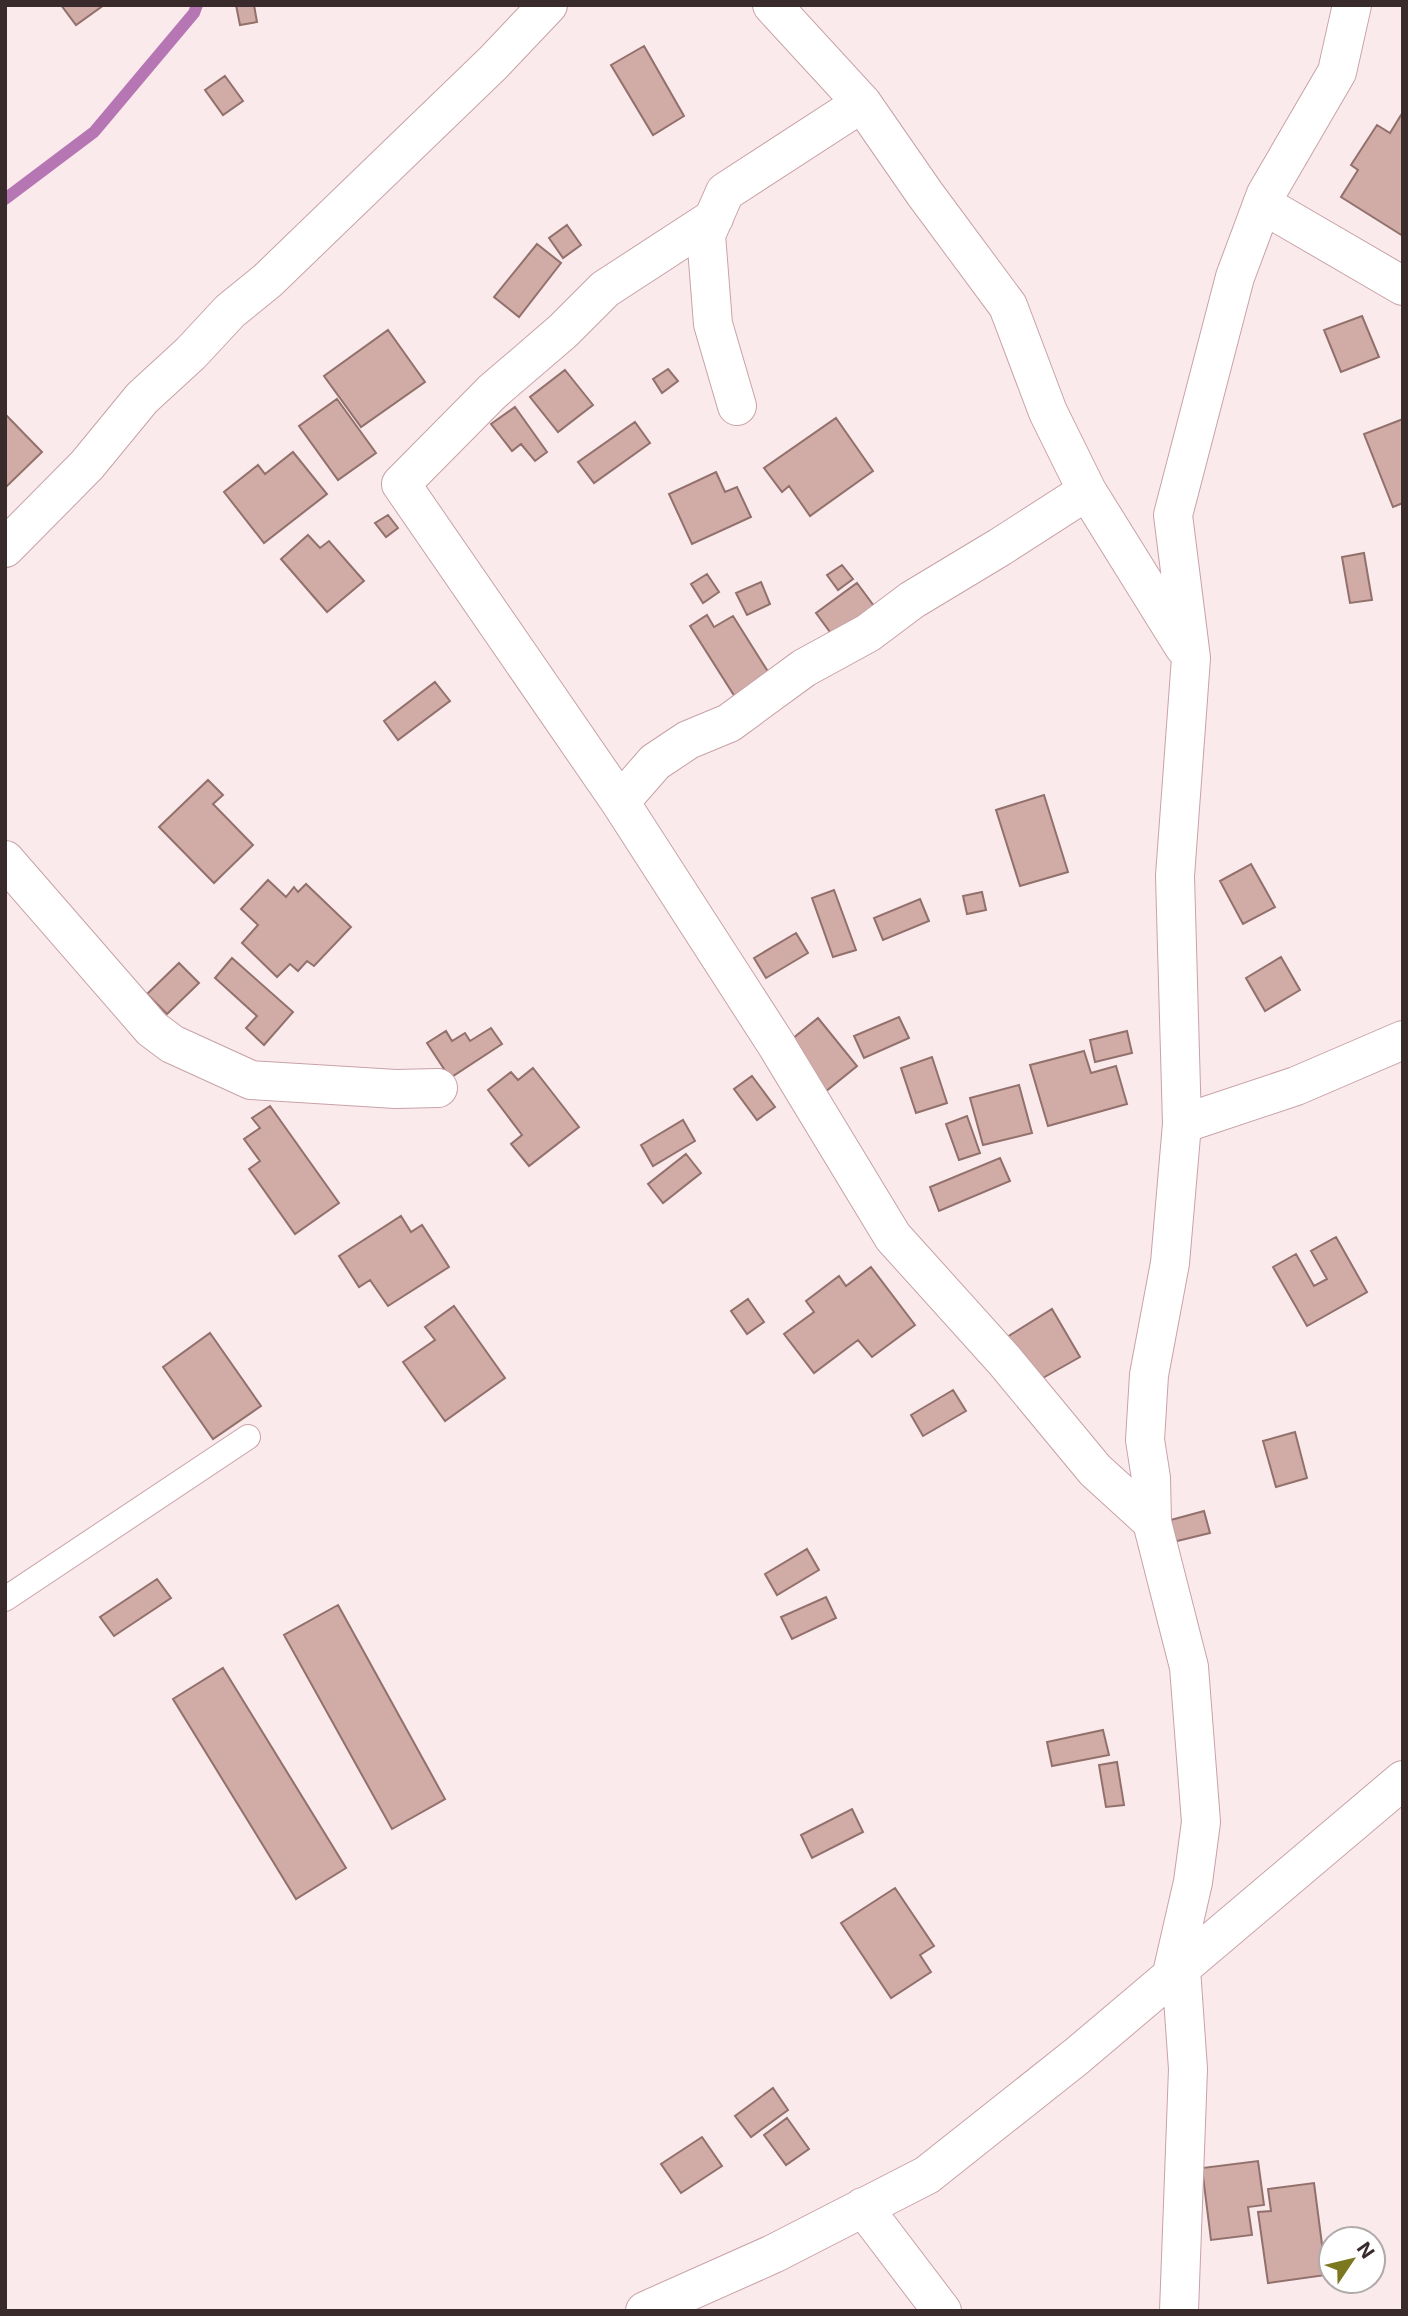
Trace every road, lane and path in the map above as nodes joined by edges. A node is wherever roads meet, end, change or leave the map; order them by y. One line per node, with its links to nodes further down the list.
1 (548, 5): 10 (street)
2 (772, 5): 4 (street)
3 (1352, 5): 5 (street)
4 (862, 103): 6 (street); 9 (street)
5 (1262, 204): 7 (street); 11 (street)
6 (714, 218): 8 (street); 12 (street)
7 (1403, 286)
8 (737, 406)
9 (1087, 491): 11 (street); 12 (street)
10 (5, 548)
11 (1191, 658): 16 (street)
12 (620, 802): 18 (street)
13 (5, 860): 15 (street)
14 (1403, 1040): 16 (street)
15 (438, 1088)
16 (1182, 1124): 18 (street)
17 (248, 1437): 19 (lane)
18 (1152, 1522): 21 (street)
19 (5, 1599)
20 (1403, 1780): 21 (street)
21 (1176, 1974): 22 (street); 25 (street)
22 (863, 2207): 23 (street); 24 (street)
23 (645, 2311)
24 (942, 2311)
25 (1179, 2311)

